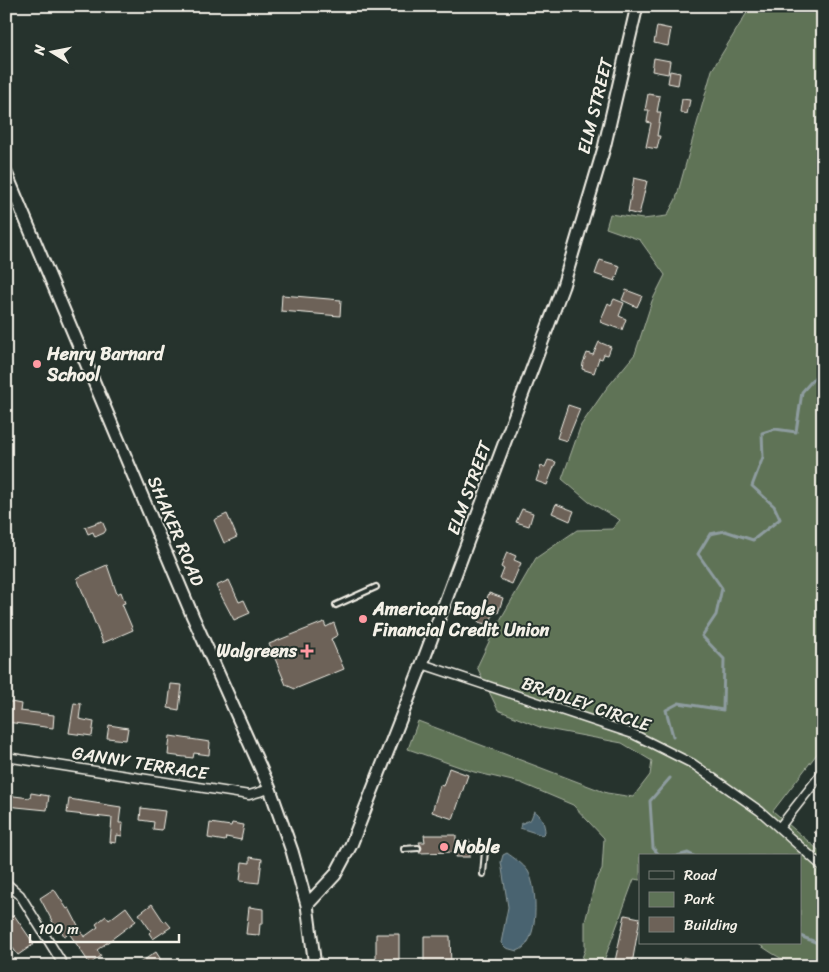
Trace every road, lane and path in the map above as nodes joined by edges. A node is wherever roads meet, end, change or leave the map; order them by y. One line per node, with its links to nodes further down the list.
1 (637, 6): 5 (street, ELM STREET)
2 (6, 173): 8 (street, SHAKER ROAD)
3 (376, 587): 4 (lane)
4 (336, 605)
5 (422, 664): 9 (street, BRADLEY CIRCLE); 16 (street, ELM STREET)
6 (6, 758): 8 (street, GANNY TERRACE)
7 (823, 772): 9 (street)
8 (270, 789): 16 (street, SHAKER ROAD)
9 (778, 828): 13 (street, BRADLEY CIRCLE)
10 (418, 848): 12 (lane)
11 (472, 848): 14 (lane)
12 (404, 849)
13 (823, 867)
14 (483, 874)
15 (6, 883): 17 (street)
16 (307, 905): 18 (street)
17 (64, 966)
18 (315, 966)

